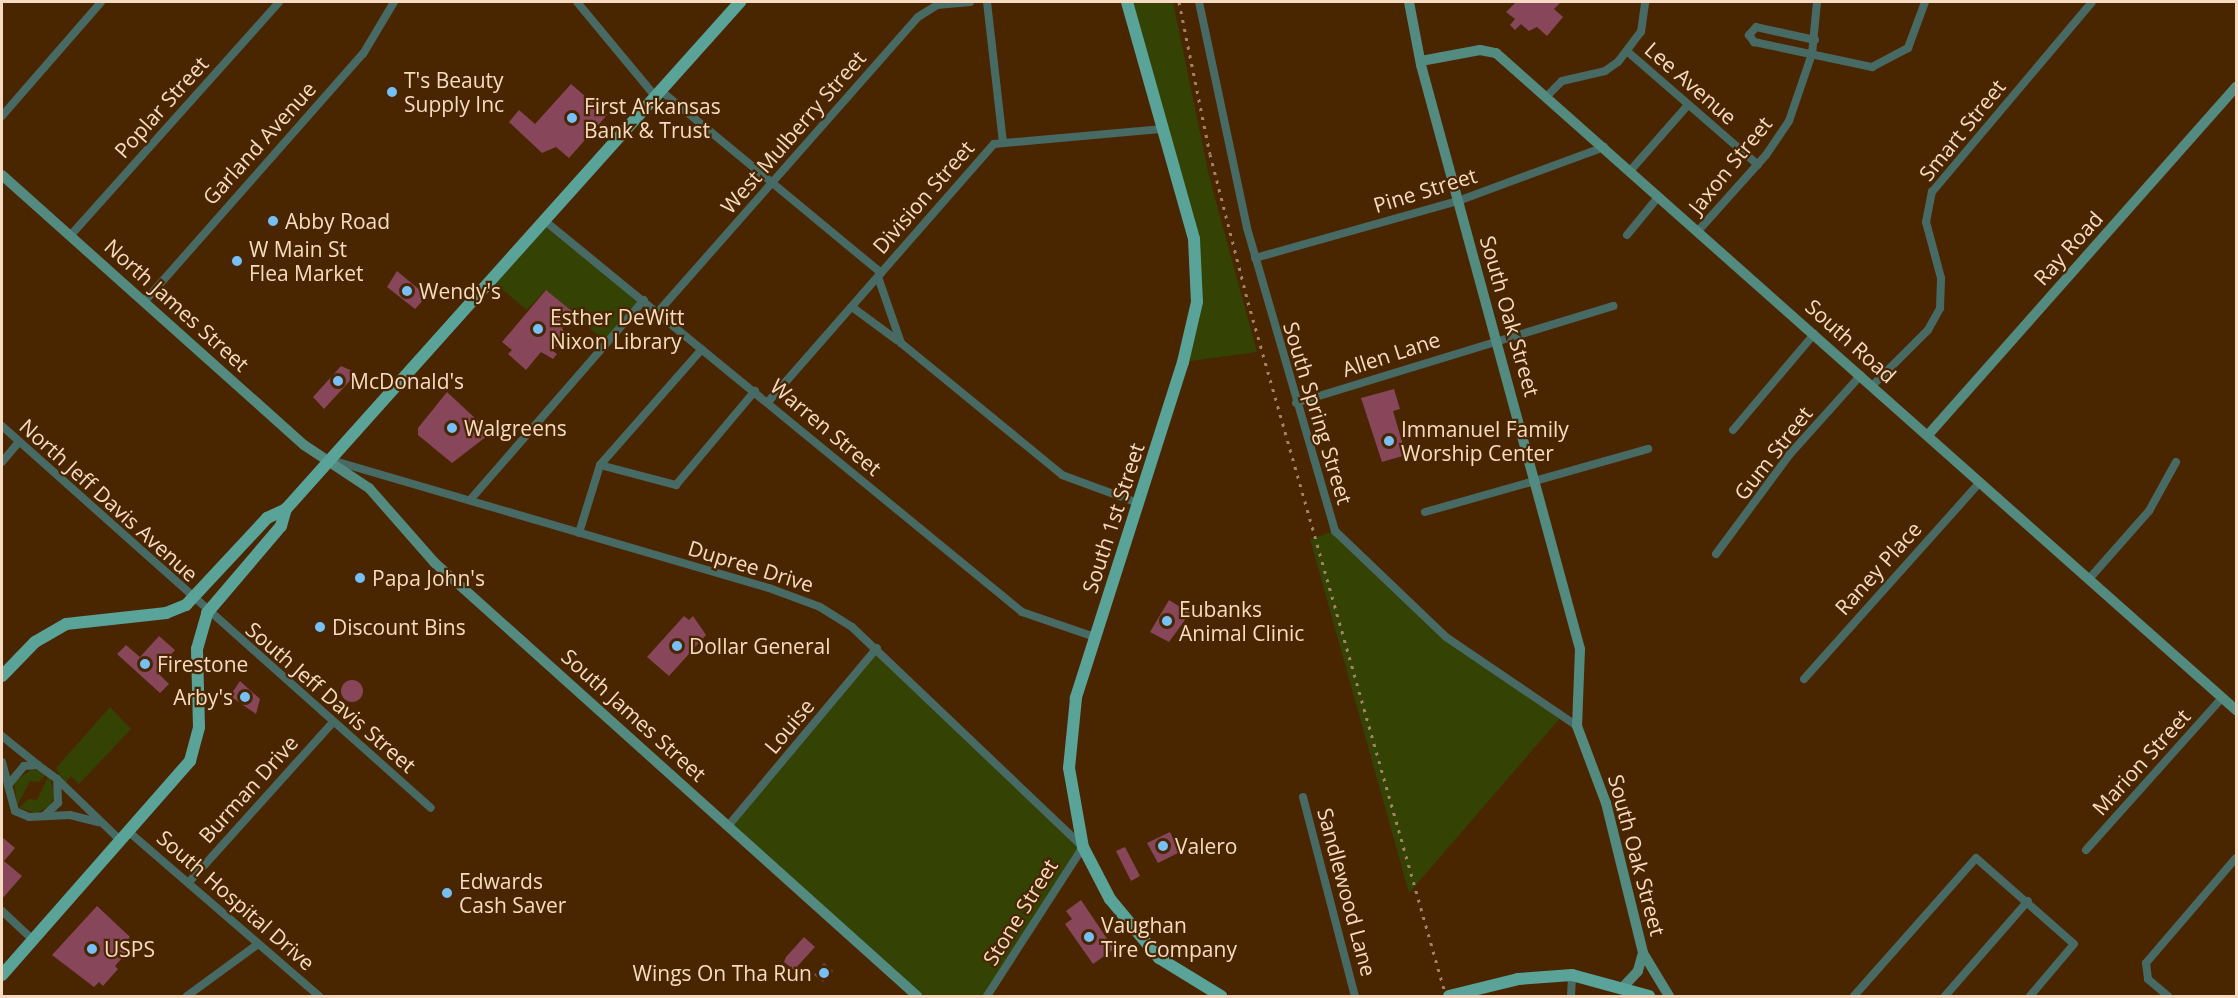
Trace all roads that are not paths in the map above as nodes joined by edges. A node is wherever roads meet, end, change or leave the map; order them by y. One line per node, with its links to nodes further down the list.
1 (101, 2): 23 (street)
2 (279, 2): 36 (street, Poplar Street)
3 (394, 2): 40 (street, Garland Avenue)
4 (577, 2): 20 (street)
5 (740, 2): 20 (main road)
6 (970, 2): 30 (street, West Mulberry Street)
7 (987, 2): 25 (street)
8 (1128, 2): 24 (main road, South 1st Street)
9 (1199, 2): 37 (street, South Spring Street)
10 (1409, 2): 18 (street, South Oak Street)
11 (1645, 2): 16 (street)
12 (1818, 2): 15 (street, Jaxon Street)
13 (1925, 2): 17 (street)
14 (2092, 2): 49 (street, Smart Street)
15 (1815, 40): 17 (street, Jaxon Street); 17 (street)
16 (1628, 52): 21 (street); 22 (street, Lee Avenue)
17 (1812, 54): 27 (street, Jaxon Street)
18 (1421, 60): 21 (street, South Road); 32 (street, South Oak Street)
19 (2236, 87): 55 (street, Ray Road)
20 (658, 93): 30 (street); 33 (main road)
21 (1547, 96): 26 (street, South Road)
22 (1688, 105): 27 (street, Lee Avenue); 28 (street)
23 (2, 116)
24 (1163, 129): 25 (street, Division Street); 65 (main road, South 1st Street)
25 (1003, 142): 38 (street, Division Street)
26 (1604, 147): 28 (street, South Road); 32 (street, Pine Street)
27 (1758, 165): 34 (street, Jaxon Street)
28 (1630, 171): 31 (street, South Road)
29 (2, 175): 36 (street, North James Street)
30 (771, 184): 38 (street); 43 (street, West Mulberry Street)
31 (1659, 196): 34 (street, South Road); 35 (street)
32 (1458, 201): 37 (street, Pine Street); 45 (street, South Oak Street)
33 (545, 221): 39 (street, Warren Street); 58 (main road)
34 (1698, 231): 44 (street, South Road)
35 (1627, 235)
36 (70, 236): 40 (street, North James Street)
37 (1255, 258): 52 (street, South Spring Street)
38 (879, 275): 42 (street, Division Street); 46 (street)
39 (644, 300): 43 (street, Warren Street); 64 (street)
40 (144, 302): 58 (street, North James Street)
41 (1614, 306): 45 (street, Allen Lane)
42 (852, 307): 46 (street); 51 (street, Division Street)
43 (658, 312): 47 (street, Warren Street)
44 (1814, 334): 48 (street, South Road); 54 (street)
45 (1496, 340): 52 (street, Allen Lane); 62 (street, South Oak Street)
46 (901, 343): 65 (street)
47 (702, 349): 50 (street, Warren Street); 61 (street)
48 (1860, 375): 49 (street, South Road); 69 (street, Gum Street)
49 (1872, 386): 55 (street, South Road)
50 (754, 391): 51 (street, Warren Street); 61 (street)
51 (768, 402): 73 (street, Warren Street)
52 (1296, 403): 80 (street, South Spring Street)
53 (2, 426): 56 (street, North Jeff Davis Avenue)
54 (1733, 430)
55 (1928, 435): 63 (street, South Road)
56 (19, 442): 59 (street); 71 (street, North Jeff Davis Avenue)
57 (1648, 449): 62 (street)
58 (329, 459): 64 (street, Dupree Drive); 66 (main road); 90 (street, South James Street)
59 (2, 462)
60 (2176, 462): 70 (street)
61 (600, 465): 68 (street)
62 (1534, 477): 67 (street); 80 (street, South Oak Street)
63 (1980, 482): 70 (street, South Road); 76 (street, Raney Place)
64 (470, 500): 68 (street, Dupree Drive)
65 (1137, 503): 73 (main road, South 1st Street)
66 (286, 509): 71 (main road); 72 (main road)
67 (1425, 512)
68 (579, 533): 74 (street, Dupree Drive)
69 (1716, 554)
70 (2089, 579): 77 (street, South Road)
71 (192, 600): 72 (street, North Jeff Davis Avenue); 75 (main road)
72 (207, 613): 79 (street, South Jeff Davis Street); 91 (main road)
73 (1095, 637): 92 (main road, South 1st Street)
74 (877, 648): 90 (street, Louise); 92 (street, Dupree Drive)
75 (2, 676)
76 (1804, 679)
77 (2223, 698): 78 (street, South Road); 93 (street, Marion Street)
78 (2236, 710)
79 (333, 722): 87 (street, South Jeff Davis Street); 95 (street, Burman Drive)
80 (1577, 726): 100 (street, South Oak Street)
81 (2, 736): 83 (street)
82 (2, 762): 85 (street)
83 (38, 765): 84 (street); 85 (street)
84 (57, 779): 88 (street); 89 (street, South Hospital Drive)
85 (8, 785): 88 (street)
86 (1303, 797): 109 (street, Sandlewood Lane)
87 (431, 808)
88 (45, 815): 89 (street)
89 (99, 822): 91 (street, South Hospital Drive)
90 (728, 826): 106 (street, South James Street)
91 (125, 836): 95 (street, South Hospital Drive); 98 (main road)
92 (1083, 847): 107 (street, Stone Street); 108 (main road, South 1st Street)
93 (2086, 850)
94 (2236, 858): 117 (street)
95 (190, 881): 99 (street, South Hospital Drive)
96 (2028, 901): 114 (street); 115 (street); 116 (street)
97 (2, 911): 98 (street)
98 (33, 940): 101 (main road)
99 (258, 944): 104 (street); 105 (street, South Hospital Drive)
100 (1643, 953): 103 (street, South Oak Street); 113 (street, South Oak Street)
101 (2, 975)
102 (1572, 975): 103 (main road); 110 (main road); 111 (street)
103 (1624, 986): 112 (main road)
104 (188, 996)
105 (319, 996)
106 (917, 996)
107 (987, 996)
108 (1221, 996)
109 (1355, 996)
110 (1449, 996)
111 (1571, 996)
112 (1649, 996)
113 (1669, 996)
114 (1854, 996)
115 (1945, 996)
116 (2030, 996)
117 (2168, 996)

